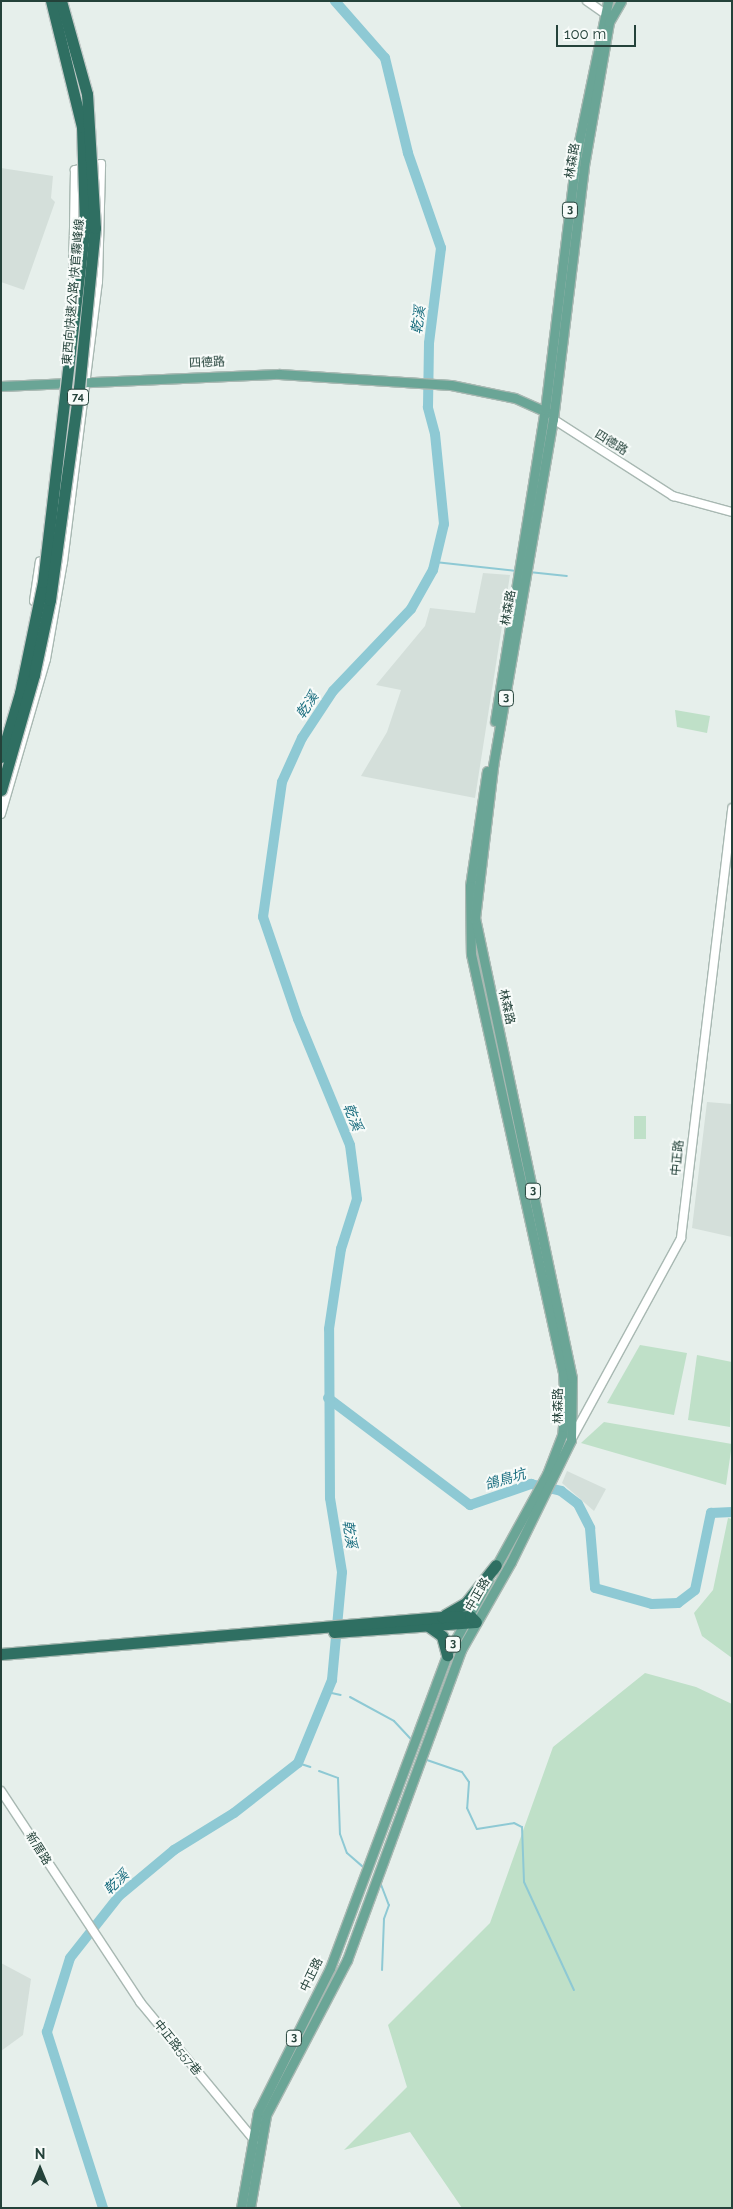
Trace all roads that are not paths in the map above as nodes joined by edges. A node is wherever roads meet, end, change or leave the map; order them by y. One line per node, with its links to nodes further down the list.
1 (51, 1): 17 (highway, 東西向快速公路 快官霧峰線 / 74, bridge)
2 (61, 1): 18 (highway, 東西向快速公路 快官霧峰線 / 74, bridge)
3 (587, 1): 7 (street)
4 (599, 1): 7 (street)
5 (608, 1): 7 (main road, 林森路 / 3)
6 (621, 1): 12 (main road, 林森路 / 3)
7 (603, 12): 11 (main road, 林森路 / 3)
8 (64, 382): 9 (main road, 四德路); 9 (street); 10 (main road, 四德路); 16 (street)
9 (85, 382): 11 (main road, 四德路); 20 (street)
10 (1, 386)
11 (545, 410): 12 (main road, 四德路); 14 (main road, 林森路 / 3)
12 (552, 419): 13 (street, 四德路); 14 (main road, 林森路 / 3)
13 (732, 512)
14 (525, 565): 15 (main road, 3)
15 (523, 578): 21 (main road, 林森路 / 3); 22 (main road, 林森路 / 3)
16 (1, 739)
17 (1, 757)
18 (1, 790)
19 (732, 808): 21 (street, 中正路)
20 (1, 814)
21 (571, 1440): 22 (main road, 中正路 / 3)
22 (549, 1479): 23 (main road, 3)
23 (542, 1493): 24 (main road, 中正路 / 3); 26 (main road, 中正路 / 3)
24 (496, 1565): 25 (highway); 26 (main road, 中正路 / 3)
25 (442, 1617): 26 (highway); 27 (highway)
26 (470, 1621): 28 (highway); 30 (main road, 中正路 / 3); 35 (main road, 中正路 / 3)
27 (378, 1625): 28 (highway); 29 (highway); 31 (highway)
28 (427, 1625): 30 (highway)
29 (1, 1654)
30 (447, 1655): 33 (main road, 中正路 / 3)
31 (1, 1659)
32 (1, 1791): 34 (street, 新厝路)
33 (341, 1940): 35 (main road); 36 (main road, 中正路 / 3)
34 (102, 1944): 36 (street, 中正路557巷)
35 (353, 1944): 37 (main road, 中正路 / 3)
36 (252, 2137): 37 (street, 中正路557巷); 38 (main road, 中正路 / 3)
37 (261, 2147): 39 (main road, 中正路 / 3)
38 (241, 2208)
39 (250, 2208)

